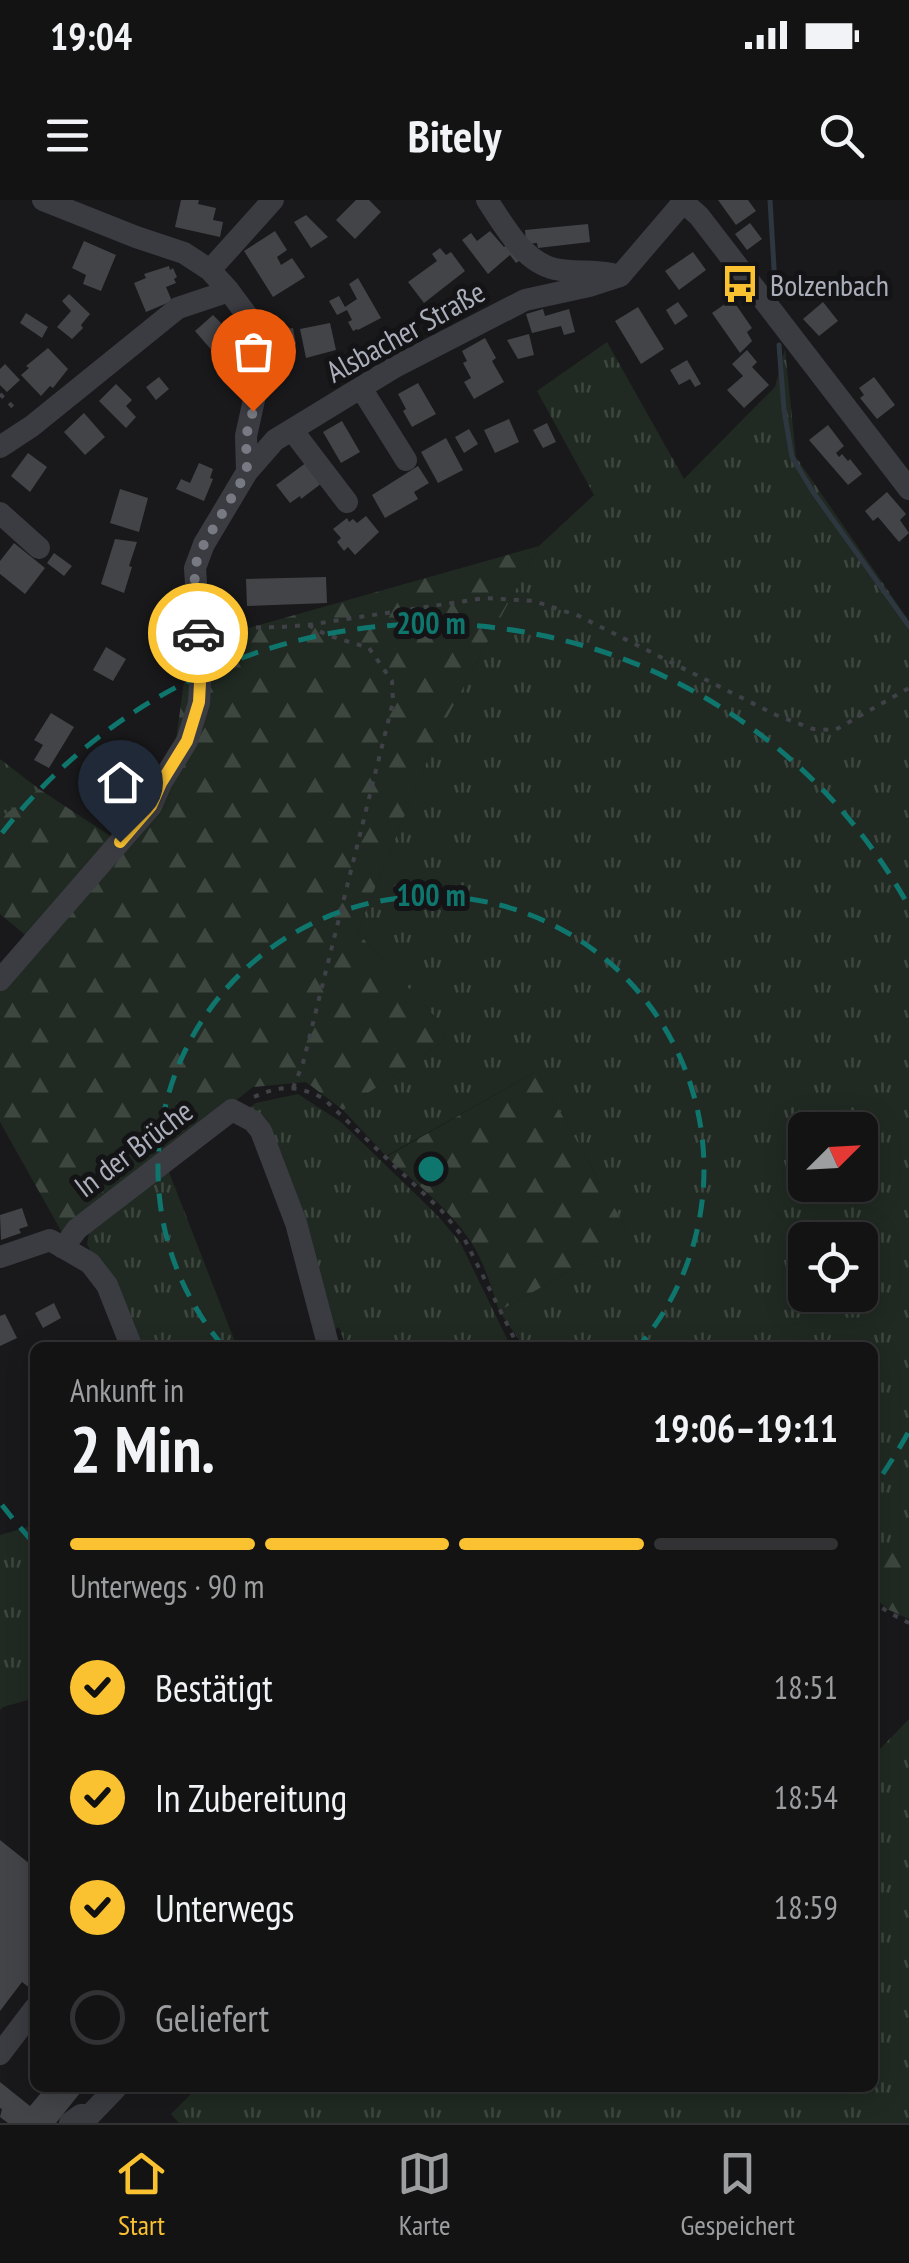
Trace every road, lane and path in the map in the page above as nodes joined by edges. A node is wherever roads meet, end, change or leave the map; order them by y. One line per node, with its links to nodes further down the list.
1 (43, 200): 5 (street)
2 (273, 200): 5 (street)
3 (487, 200): 6 (street)
4 (683, 201): 6 (street); 15 (street)
5 (210, 270): 7 (street)
6 (620, 276): 8 (street, Alsbacher Straße)
7 (229, 291): 10 (street); 14 (street)
8 (361, 388): 11 (street, Alsbacher Straße); 13 (street)
9 (0, 394): 10 (path)
10 (32, 426): 12 (street)
11 (292, 430): 14 (street, Alsbacher Straße); 16 (street)
12 (0, 447)
13 (406, 460)
14 (247, 472): 20 (street, Alsbacher Straße)
15 (909, 489)
16 (347, 502)
17 (0, 513): 18 (street)
18 (39, 548)
19 (307, 624): 20 (path); 21 (path); 23 (path)
20 (197, 631): 22 (street, Alsbacher Straße)
21 (909, 688)
22 (0, 980)
23 (293, 1088): 24 (path); 29 (path)
24 (232, 1110): 25 (street, In der Brüche); 28 (street, In der Brüche)
25 (63, 1248): 26 (street); 27 (street)
26 (0, 1257)
27 (130, 1342)
28 (326, 1342)
29 (517, 1342)
30 (878, 1604): 31 (path)
31 (909, 1623)
32 (30, 2015): 33 (street)
33 (0, 2054)
34 (112, 2092): 35 (street)
35 (70, 2123)

